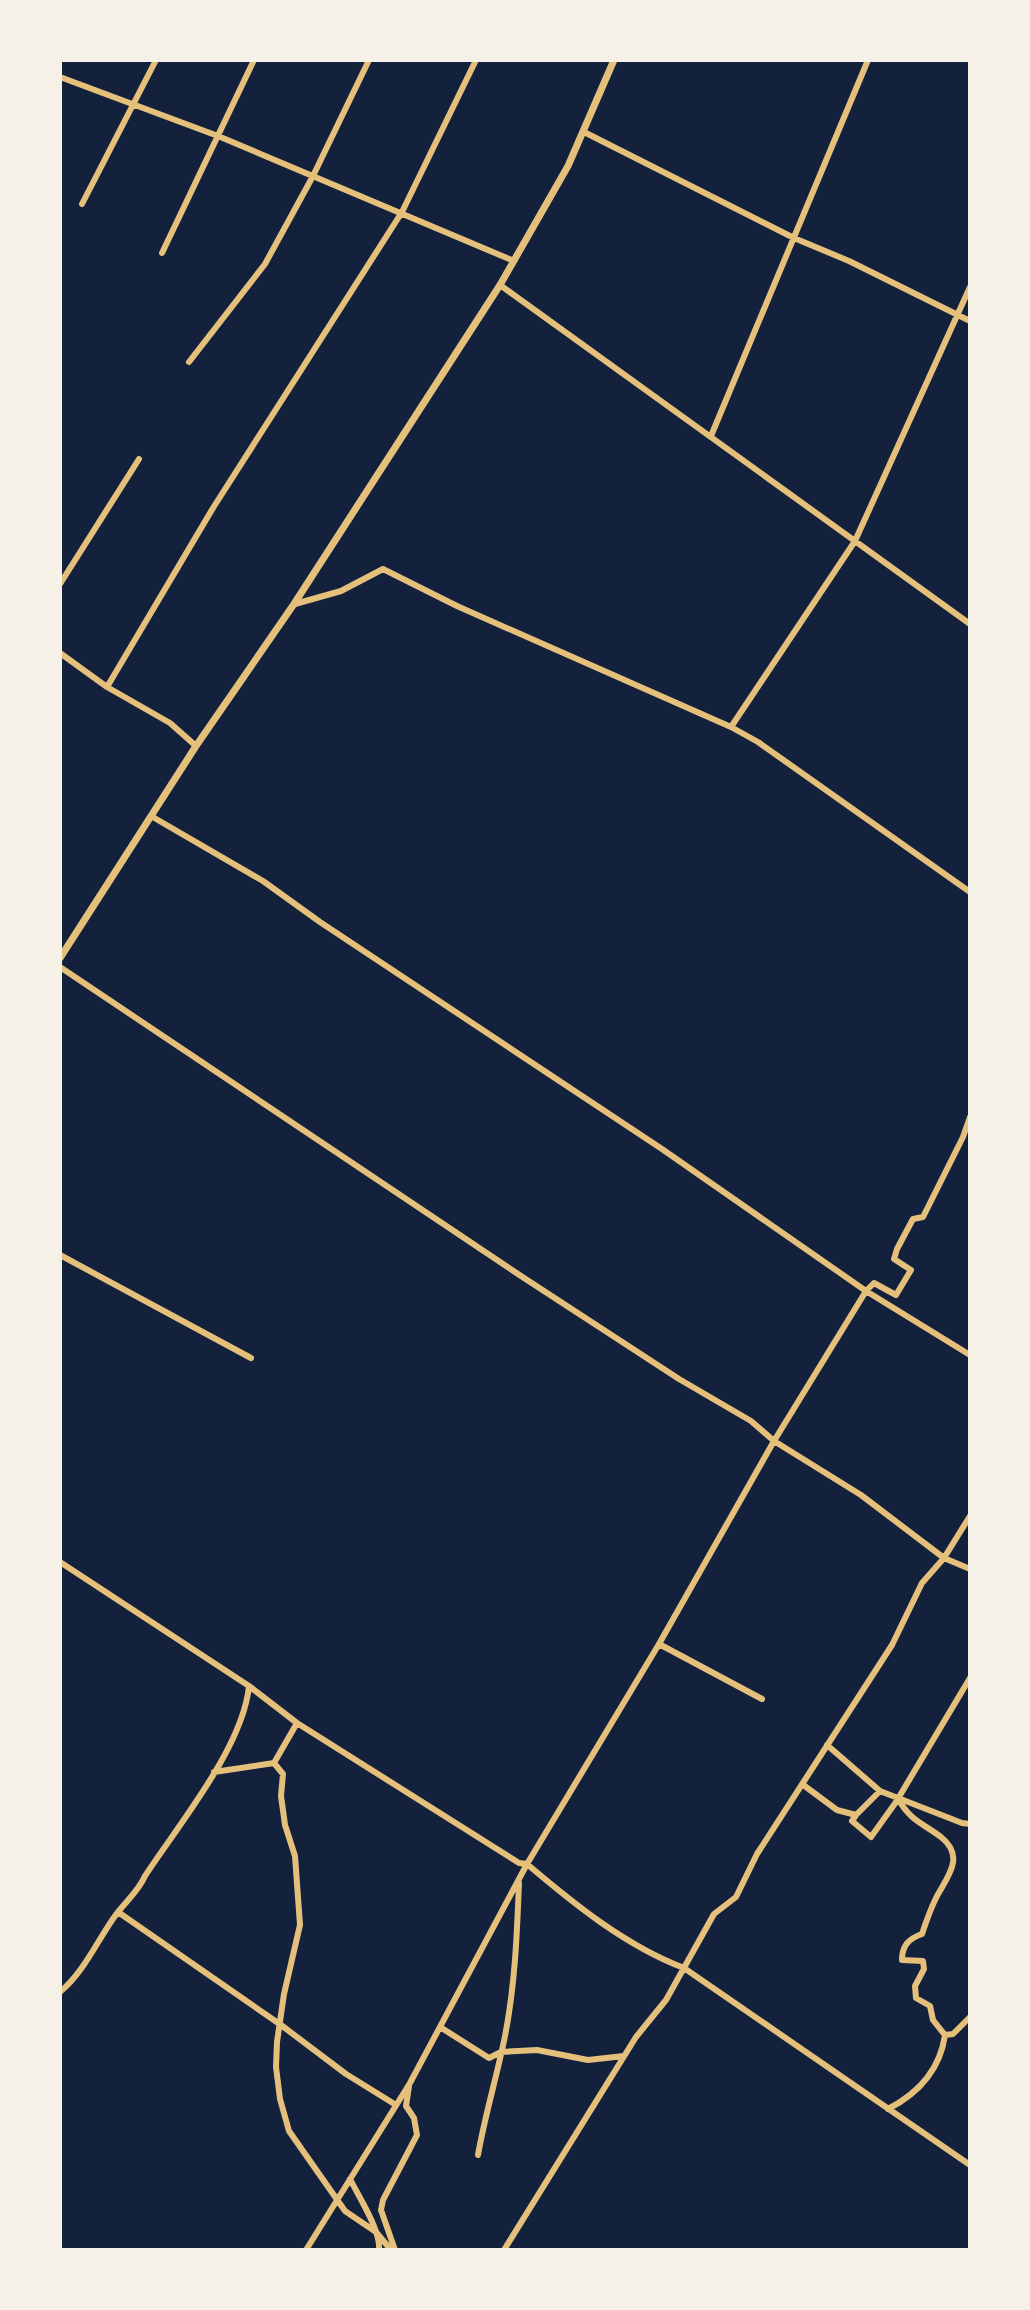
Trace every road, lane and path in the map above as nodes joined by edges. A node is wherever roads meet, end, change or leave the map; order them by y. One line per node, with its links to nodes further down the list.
1 (156, 60): 8 (street)
2 (254, 60): 10 (street)
3 (369, 60): 11 (street)
4 (476, 60): 13 (street)
5 (614, 60): 9 (street)
6 (868, 60): 14 (street)
7 (60, 77): 8 (street)
8 (135, 106): 10 (street); 12 (street)
9 (584, 132): 14 (street); 16 (street)
10 (218, 136): 11 (street); 15 (street)
11 (313, 176): 13 (street); 21 (street)
12 (82, 204)
13 (402, 212): 16 (street); 29 (street)
14 (794, 238): 19 (street); 22 (street)
15 (162, 253)
16 (514, 261): 17 (street)
17 (500, 285): 22 (street); 26 (street)
18 (970, 287): 19 (street)
19 (958, 316): 20 (street); 24 (street)
20 (970, 321)
21 (189, 362)
22 (711, 436): 24 (street)
23 (139, 459): 25 (street)
24 (855, 541): 27 (street); 30 (street)
25 (60, 584)
26 (294, 604): 30 (street); 31 (street)
27 (970, 624)
28 (60, 653): 29 (street)
29 (107, 687): 31 (street)
30 (731, 727): 33 (street)
31 (196, 746): 32 (street)
32 (151, 816): 34 (street); 38 (street)
33 (970, 892)
34 (60, 958)
35 (60, 967): 41 (street)
36 (970, 1117): 38 (street)
37 (60, 1255): 40 (street)
38 (866, 1291): 39 (street); 41 (street)
39 (970, 1355)
40 (251, 1358)
41 (774, 1441): 43 (street); 46 (street)
42 (970, 1516): 43 (street)
43 (944, 1558): 45 (street); 51 (street)
44 (60, 1562): 48 (street)
45 (970, 1569)
46 (659, 1644): 49 (street); 59 (street)
47 (970, 1678): 56 (street)
48 (249, 1686): 50 (street); 53 (street)
49 (762, 1699)
50 (297, 1723): 52 (street); 59 (street)
51 (827, 1745): 54 (street); 55 (street)
52 (274, 1763): 53 (street); 65 (street)
53 (214, 1772): 61 (street)
54 (802, 1784): 57 (street); 62 (street)
55 (880, 1791): 56 (street); 57 (street)
56 (898, 1799): 57 (street); 58 (street); 67 (street)
57 (856, 1815)
58 (970, 1824)
59 (527, 1864): 60 (street); 62 (street)
60 (519, 1879): 66 (street); 68 (street)
61 (118, 1912): 63 (street); 65 (street)
62 (684, 1968): 69 (street); 72 (street)
63 (60, 1992)
64 (970, 2017): 67 (street)
65 (281, 2025): 71 (street); 76 (street)
66 (440, 2027): 68 (street); 70 (street)
67 (945, 2035): 72 (street)
68 (501, 2052): 69 (street); 73 (street)
69 (625, 2056): 81 (street)
70 (410, 2083): 71 (street); 80 (street)
71 (396, 2105): 75 (street)
72 (888, 2109): 74 (street)
73 (478, 2155)
74 (970, 2165)
75 (350, 2179): 76 (street); 77 (street)
76 (338, 2198): 77 (street); 78 (street)
77 (376, 2232): 79 (street); 80 (street)
78 (306, 2250)
79 (379, 2250)
80 (393, 2250)
81 (504, 2250)

